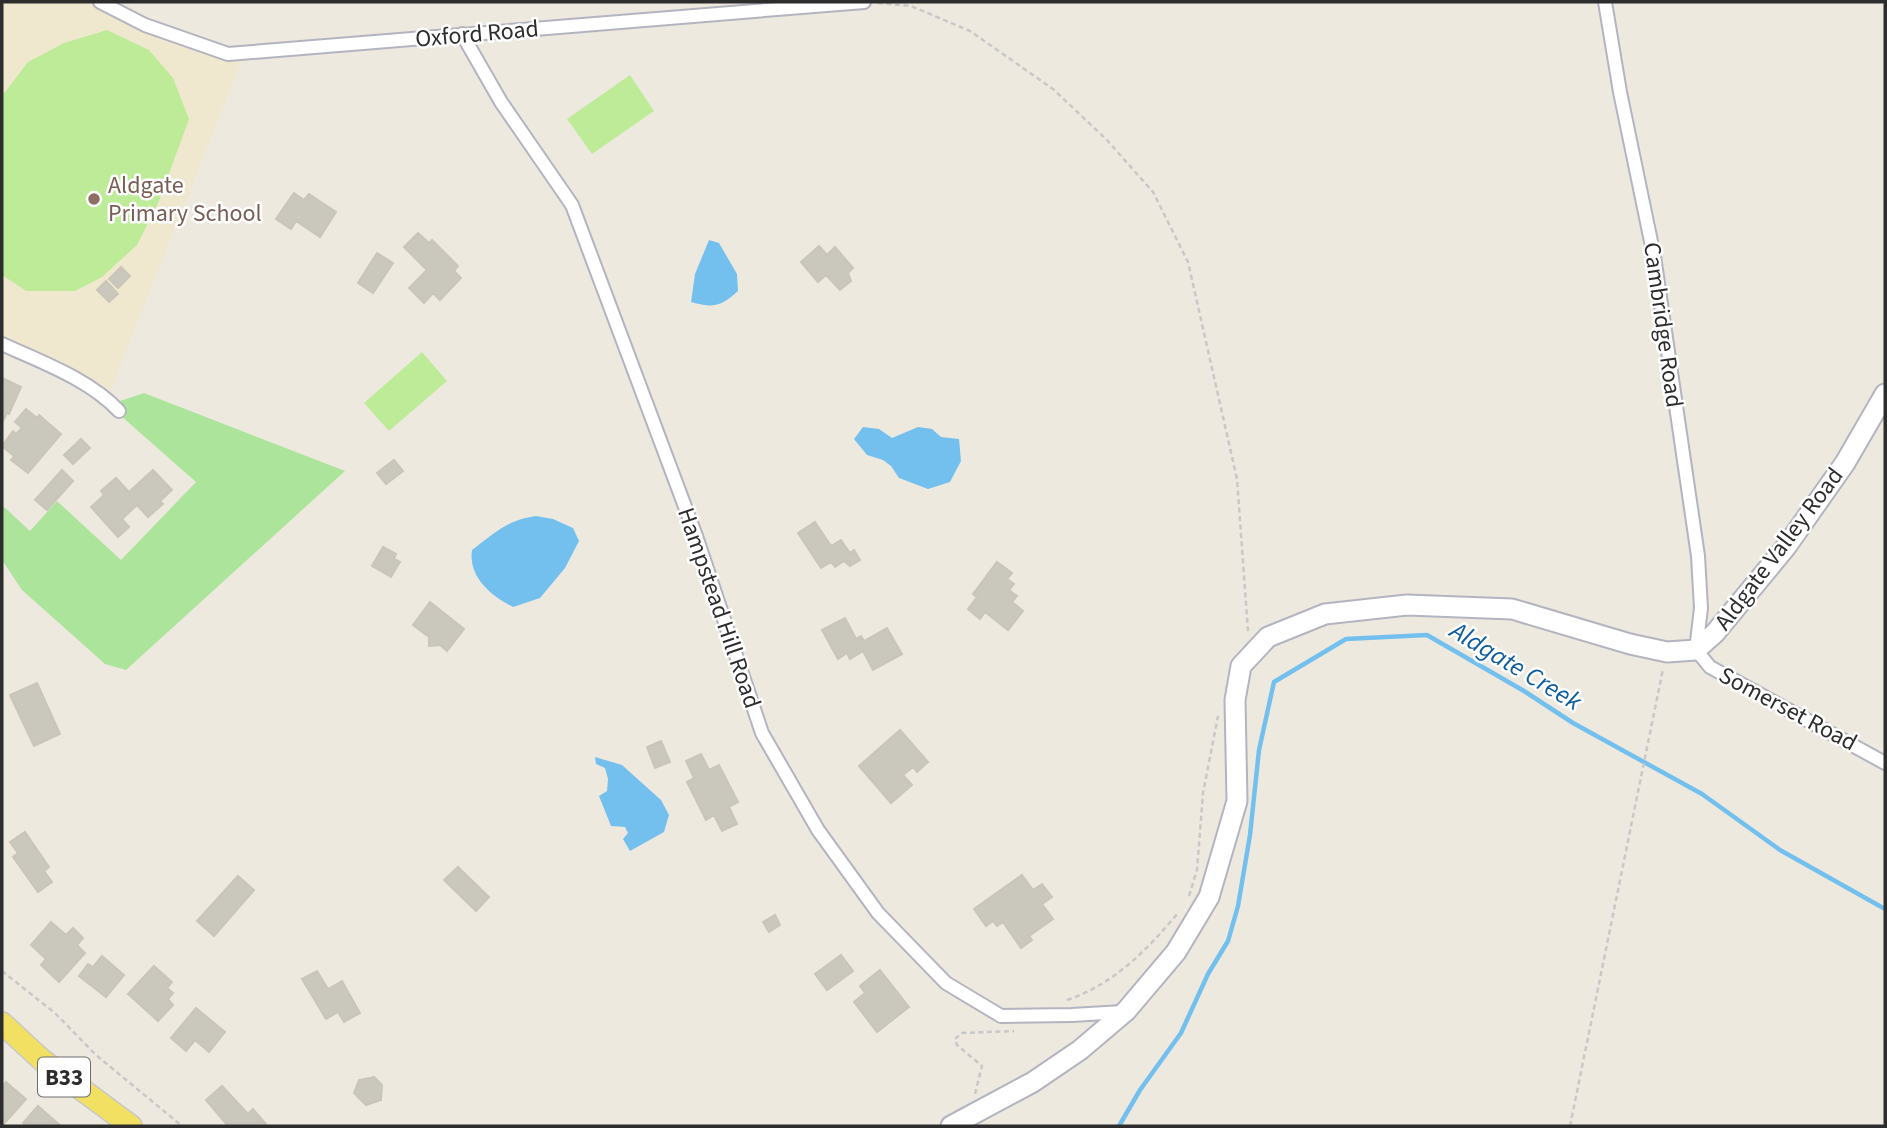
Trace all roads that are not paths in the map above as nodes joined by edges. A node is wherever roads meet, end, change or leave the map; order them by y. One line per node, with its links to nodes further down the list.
1 (100, 2): 4 (street, Oxford Road)
2 (864, 2): 4 (street, Oxford Road)
3 (1605, 2): 8 (street, Cambridge Road)
4 (462, 34): 10 (street, Hampstead Hill Road)
5 (2, 344): 7 (street)
6 (1885, 394): 8 (street, Aldgate Valley Road)
7 (119, 411)
8 (1696, 650): 9 (street, Somerset Road); 10 (street, Aldgate Valley Road)
9 (1885, 763)
10 (1126, 1012): 13 (street, Aldgate Valley Road)
11 (2, 1023): 12 (main road, B33)
12 (131, 1126)
13 (951, 1126)

